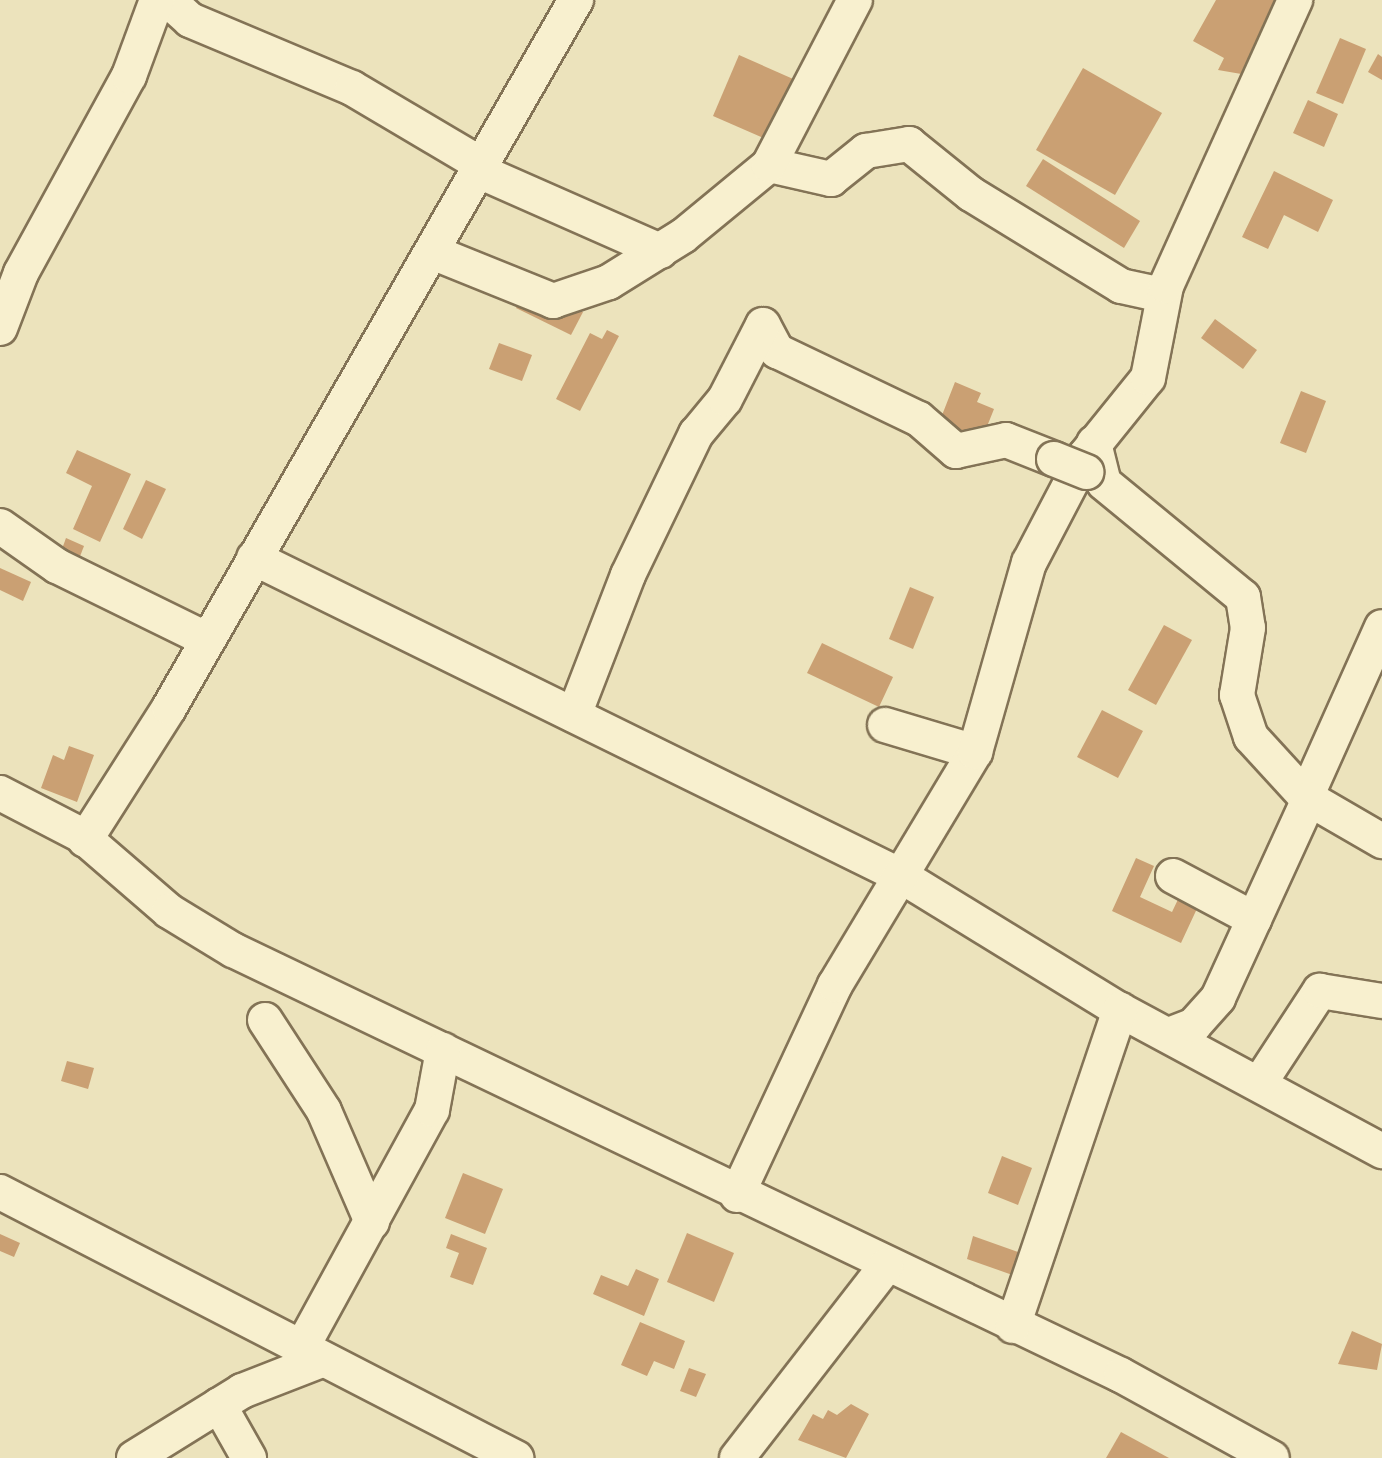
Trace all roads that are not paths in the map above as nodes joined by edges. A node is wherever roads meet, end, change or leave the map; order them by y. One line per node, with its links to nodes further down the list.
1 (157, 0): 11 (street)
2 (168, 0): 7 (street)
3 (576, 0): 7 (street)
4 (855, 0): 6 (street)
5 (1295, 0): 10 (street)
6 (769, 165): 8 (street); 10 (street)
7 (483, 169): 8 (street); 9 (street)
8 (660, 251): 9 (street)
9 (432, 252): 14 (street)
10 (1151, 302): 12 (street)
11 (0, 328)
12 (1090, 457): 17 (street, bridge); 19 (street); 21 (street)
13 (0, 526): 16 (street)
14 (254, 558): 16 (street); 17 (street)
15 (1382, 627): 21 (street)
16 (208, 640): 22 (street)
17 (574, 715): 24 (street)
18 (885, 725): 19 (street)
19 (975, 752): 24 (street)
20 (0, 793): 22 (street)
21 (1307, 798): 23 (street); 26 (street)
22 (85, 840): 31 (street)
23 (1382, 841)
24 (901, 876): 28 (street); 35 (street)
25 (1173, 876): 26 (street)
26 (1254, 919): 30 (street)
27 (1382, 1001): 32 (street)
28 (1120, 1010): 30 (street); 38 (street)
29 (265, 1020): 36 (street)
30 (1171, 1034): 32 (street)
31 (443, 1050): 35 (street); 36 (street)
32 (1261, 1081): 33 (street)
33 (1382, 1151)
34 (0, 1192): 39 (street)
35 (737, 1195): 37 (street)
36 (372, 1222): 39 (street)
37 (886, 1266): 38 (street); 44 (street)
38 (1013, 1326): 45 (street)
39 (310, 1356): 40 (street); 43 (street)
40 (219, 1405): 41 (street); 42 (street)
41 (134, 1458)
42 (249, 1458)
43 (516, 1458)
44 (737, 1458)
45 (1272, 1458)

